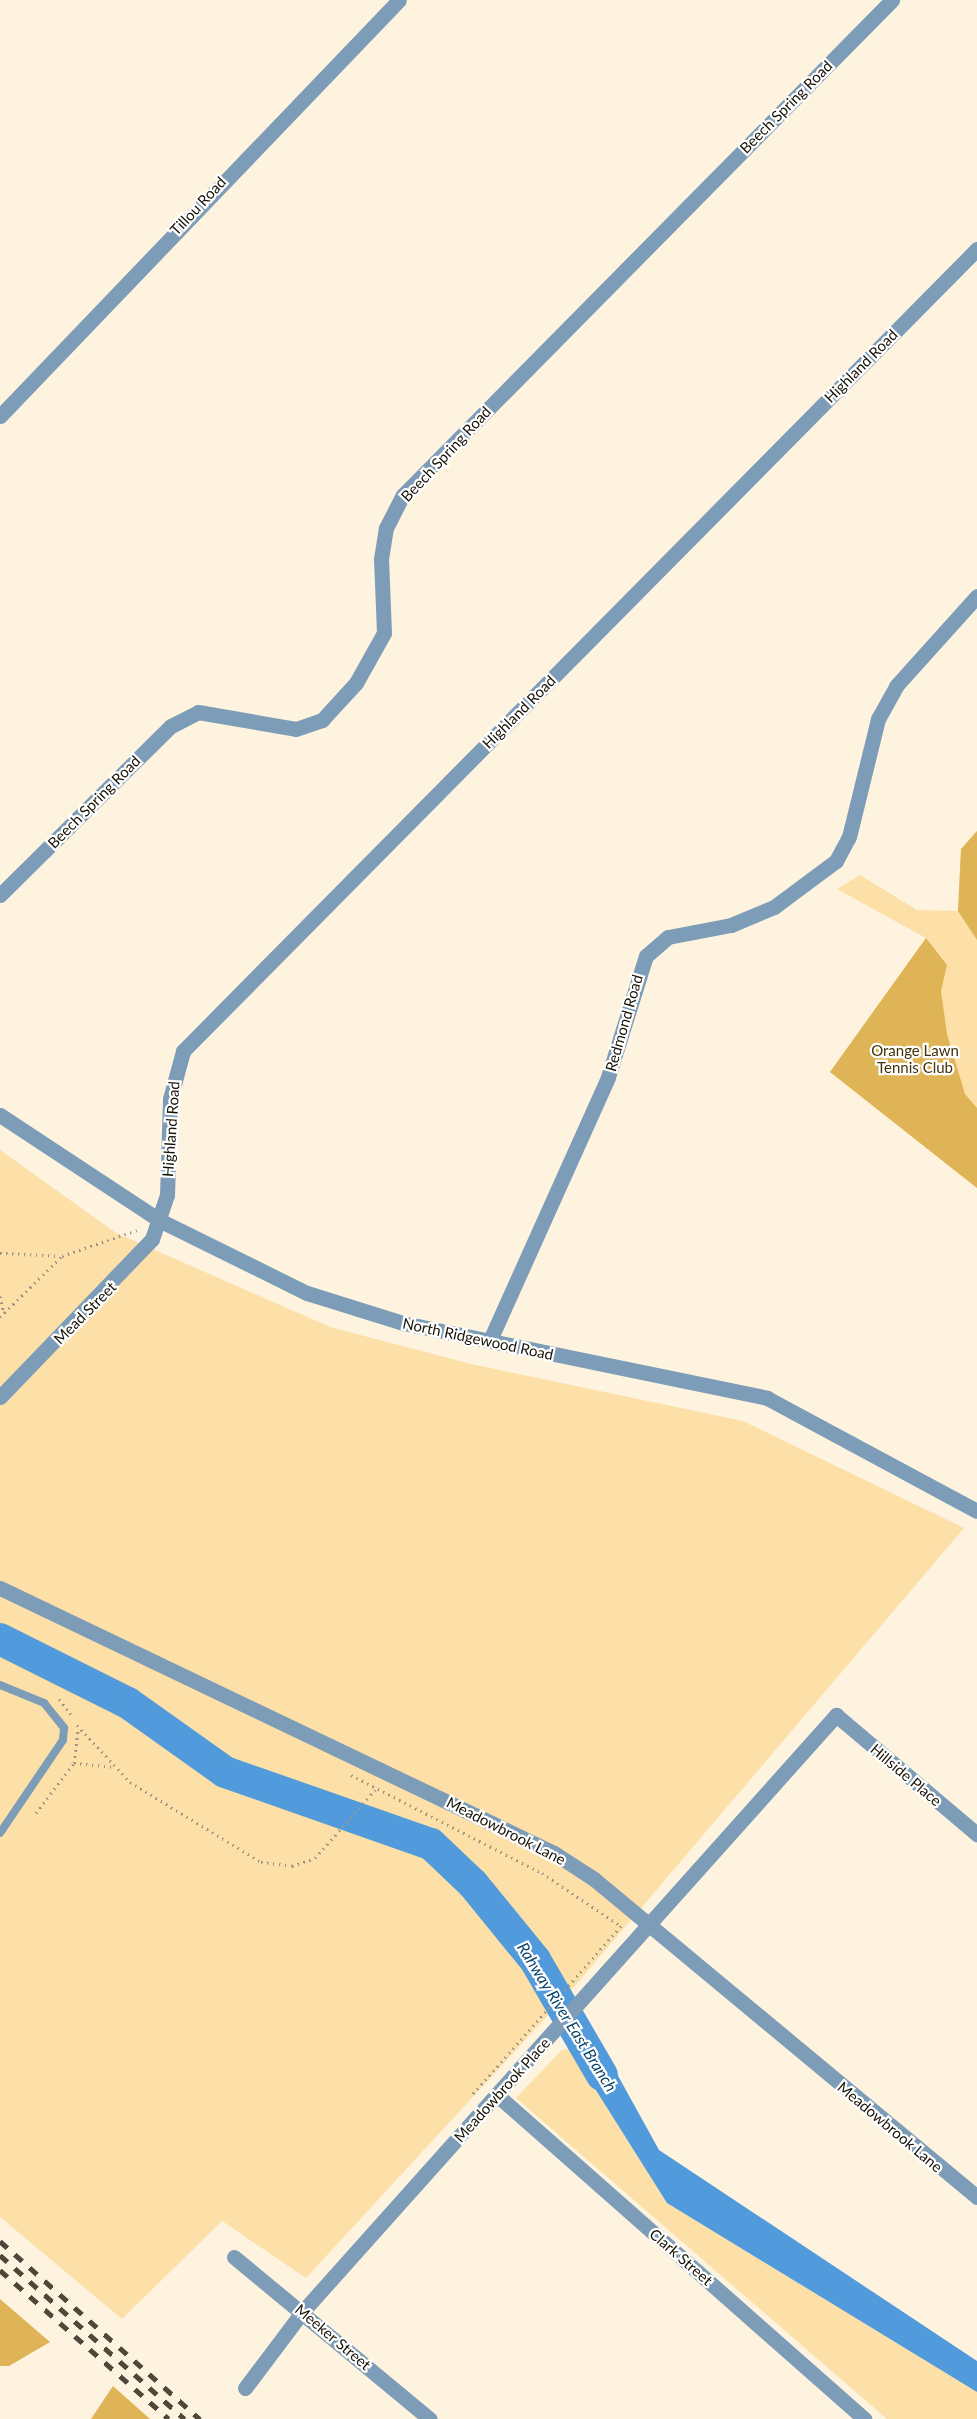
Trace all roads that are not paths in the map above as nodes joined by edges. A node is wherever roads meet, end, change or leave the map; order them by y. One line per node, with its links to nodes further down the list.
1 (399, 0): 4 (street, Tillou Road)
2 (892, 0): 6 (street, Beech Spring Road)
3 (977, 249): 8 (street, Highland Road)
4 (0, 416)
5 (977, 596): 9 (street, Redmond Road)
6 (0, 895)
7 (0, 1116): 8 (street, North Ridgewood Road)
8 (161, 1221): 9 (street, North Ridgewood Road); 10 (street, Mead Street)
9 (490, 1340): 11 (street, North Ridgewood Road)
10 (0, 1397)
11 (977, 1511)
12 (0, 1588): 17 (street, Meadowbrook Lane)
13 (0, 1685): 15 (lane)
14 (836, 1715): 16 (street, Hillside Place); 17 (street, Meadowbrook Place)
15 (0, 1833)
16 (977, 1834)
17 (647, 1925): 18 (street, Meadowbrook Place); 19 (street, Meadowbrook Lane)
18 (497, 2095): 21 (street, Meadowbrook Place); 24 (street, Clark Street)
19 (977, 2197)
20 (234, 2257): 21 (street, Meeker Street)
21 (303, 2311): 22 (street, Meadowbrook Place); 23 (street, Meeker Street)
22 (245, 2388)
23 (430, 2419)
24 (864, 2419)

